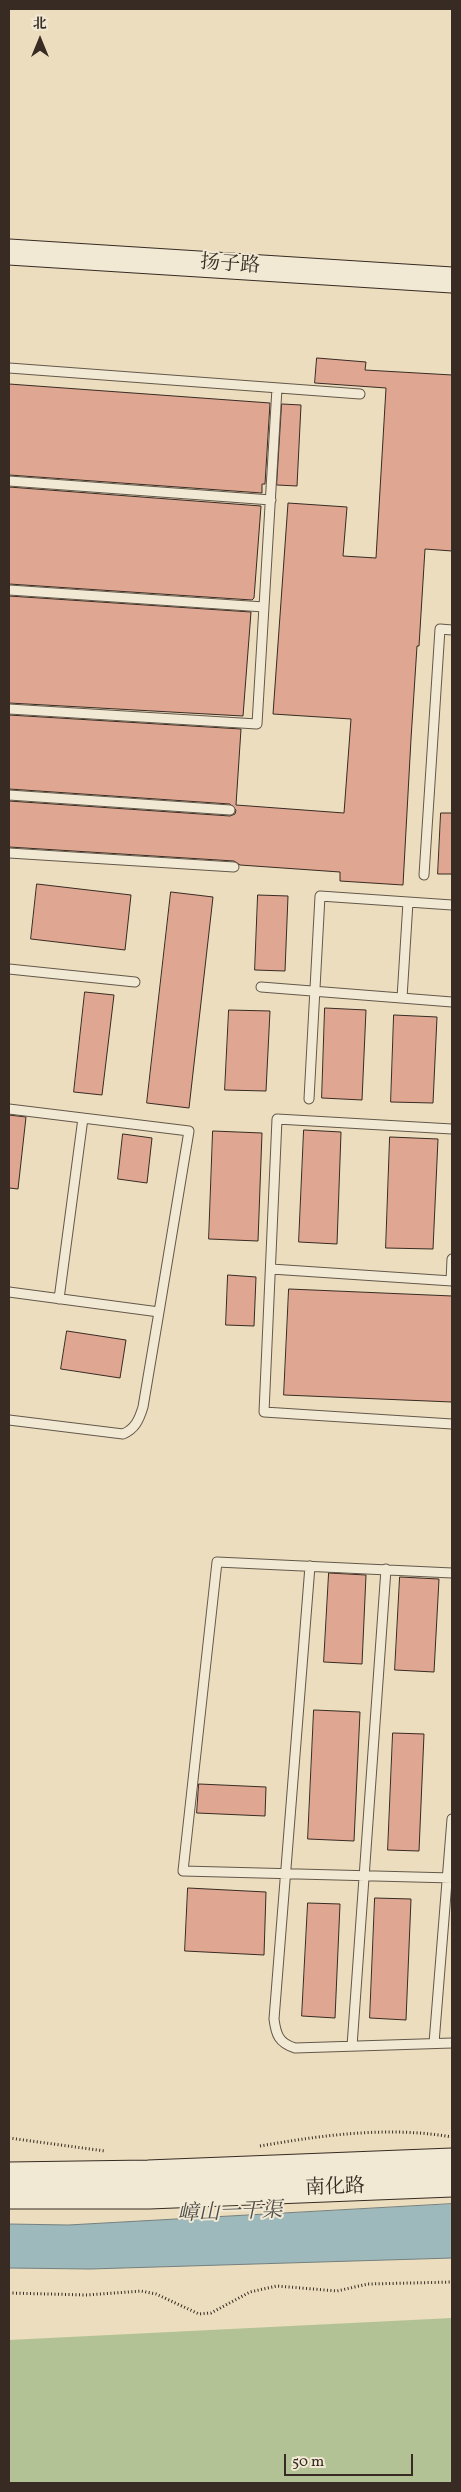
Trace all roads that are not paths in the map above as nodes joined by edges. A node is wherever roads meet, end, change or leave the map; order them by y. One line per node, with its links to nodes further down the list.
1 (9, 252): 2 (main road, 扬子路)
2 (452, 280)
3 (9, 368): 4 (lane)
4 (277, 388): 5 (lane); 7 (lane)
5 (360, 394)
6 (9, 481): 7 (lane)
7 (270, 500): 9 (lane)
8 (9, 590): 9 (lane)
9 (264, 607): 11 (lane)
10 (452, 630): 16 (lane)
11 (9, 709)
12 (9, 795): 13 (lane)
13 (230, 810)
14 (9, 853): 15 (lane)
15 (234, 867)
16 (424, 875)
17 (408, 902): 18 (lane); 22 (lane); 23 (lane)
18 (452, 904)
19 (9, 969): 20 (lane)
20 (135, 982)
21 (262, 987): 22 (lane)
22 (315, 992): 23 (lane); 25 (lane)
23 (402, 998): 24 (lane)
24 (452, 1002)
25 (308, 1099)
26 (9, 1109): 27 (lane)
27 (83, 1118): 33 (lane); 34 (lane)
28 (452, 1129): 30 (lane)
29 (452, 1259): 31 (lane)
30 (271, 1270): 31 (lane); 36 (lane)
31 (452, 1281)
32 (9, 1292): 33 (lane)
33 (59, 1299): 34 (lane)
34 (159, 1312): 35 (lane)
35 (9, 1420)
36 (452, 1424)
37 (310, 1566): 38 (lane); 41 (lane); 41 (lane)
38 (386, 1570): 39 (lane); 42 (lane)
39 (452, 1573)
40 (452, 1819): 43 (lane)
41 (286, 1874): 42 (lane); 46 (lane)
42 (364, 1876): 43 (lane); 46 (lane)
43 (450, 1878): 44 (lane)
44 (434, 2043): 45 (lane); 46 (lane)
45 (452, 2043)
46 (352, 2046)
47 (452, 2161): 48 (main road, 南化路)
48 (9, 2175)
49 (452, 2184): 50 (main road, 南化路)
50 (9, 2196)

